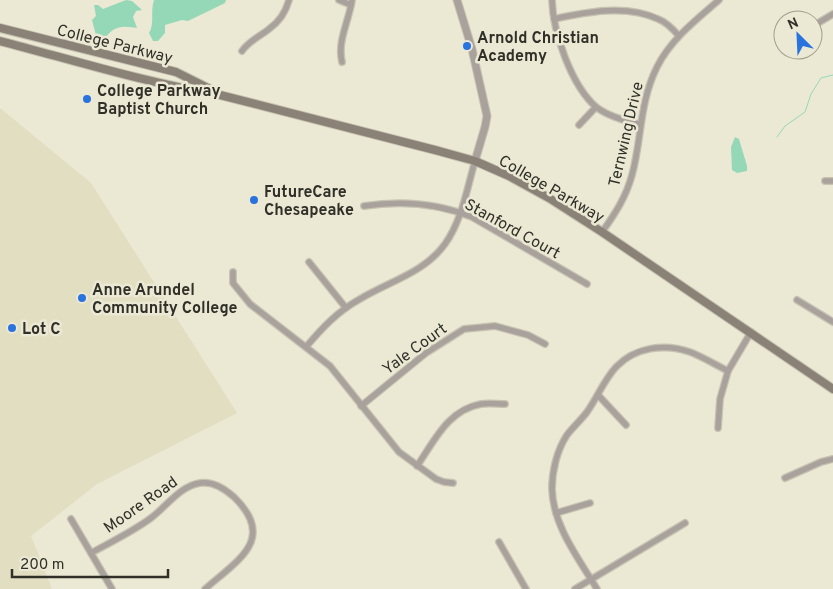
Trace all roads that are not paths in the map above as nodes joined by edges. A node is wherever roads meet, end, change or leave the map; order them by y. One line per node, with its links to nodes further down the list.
1 (289, 0): 12 (street)
2 (339, 0): 6 (street)
3 (457, 0): 20 (street)
4 (552, 0): 7 (street)
5 (719, 0): 9 (street, Ternwing Drive)
6 (351, 2): 13 (street)
7 (554, 19): 9 (street); 17 (street)
8 (0, 28): 11 (main road, College Parkway)
9 (679, 36): 18 (street, Ternwing Drive)
10 (0, 41): 15 (main road, College Parkway)
11 (96, 52): 14 (main road, College Parkway); 15 (main road)
12 (242, 52)
13 (342, 62)
14 (176, 72): 15 (main road); 16 (main road, College Parkway)
15 (127, 74): 16 (main road, College Parkway)
16 (220, 95): 20 (main road, College Parkway)
17 (596, 107): 18 (street); 19 (street)
18 (640, 124): 25 (street, Ternwing Drive)
19 (579, 125)
20 (475, 161): 24 (street); 25 (main road, College Parkway)
21 (826, 181): 22 (street)
22 (833, 181)
23 (364, 206): 24 (street, Stanford Court)
24 (461, 213): 28 (street, Stanford Court); 30 (street)
25 (602, 232): 32 (main road, College Parkway)
26 (309, 262): 30 (street)
27 (233, 272): 34 (street)
28 (587, 284)
29 (797, 300): 31 (street)
30 (346, 308): 34 (street)
31 (833, 322)
32 (751, 332): 35 (street); 36 (main road, College Parkway)
33 (545, 344): 39 (street, Yale Court)
34 (306, 347): 39 (street)
35 (728, 371): 37 (street); 41 (street)
36 (833, 388)
37 (598, 395): 40 (street); 47 (street)
38 (505, 404): 43 (street)
39 (361, 406): 43 (street)
40 (626, 425)
41 (718, 428)
42 (833, 459): 44 (street)
43 (417, 466): 45 (street)
44 (785, 478)
45 (453, 482)
46 (590, 503): 47 (street)
47 (556, 513): 52 (street)
48 (71, 519): 51 (street)
49 (685, 523): 52 (street)
50 (499, 542): 55 (street)
51 (91, 553): 53 (street); 54 (street, Moore Road)
52 (591, 580): 56 (street); 57 (street)
53 (112, 589)
54 (205, 589)
55 (526, 589)
56 (575, 589)
57 (597, 589)

